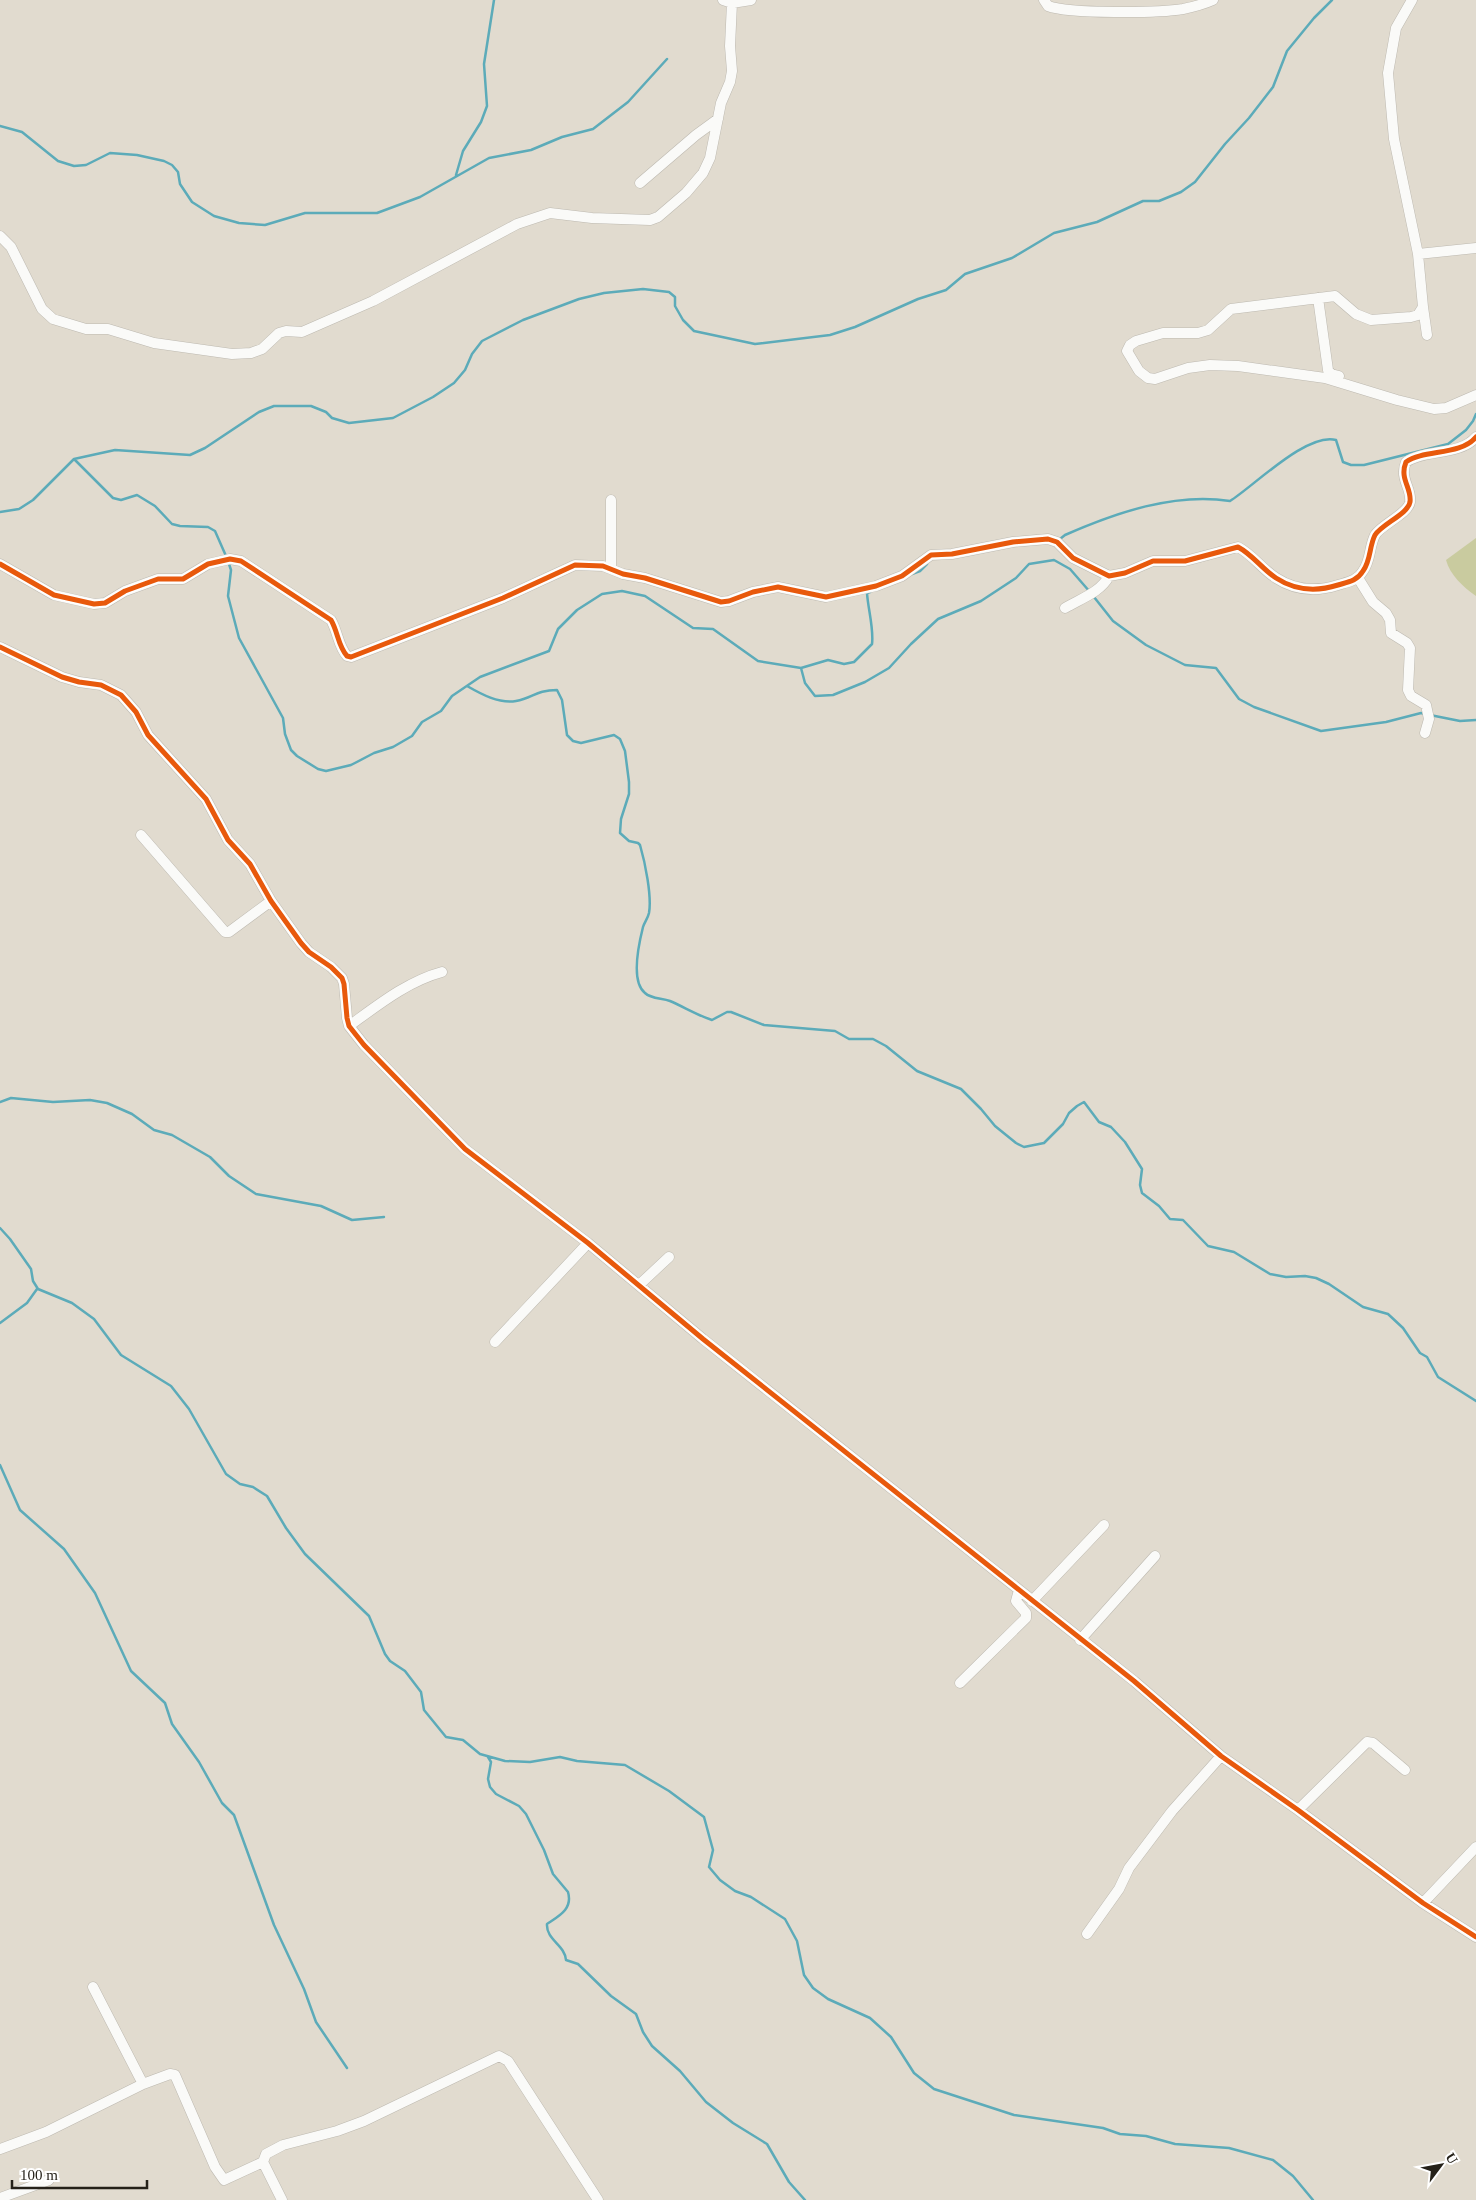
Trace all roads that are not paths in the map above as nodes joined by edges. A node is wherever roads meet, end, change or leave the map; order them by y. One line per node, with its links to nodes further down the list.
1 (751, 0): 5 (street)
2 (1044, 0): 3 (street)
3 (1213, 0)
4 (1412, 0): 10 (street)
5 (728, 2): 6 (street)
6 (718, 119): 7 (street); 8 (street)
7 (640, 183)
8 (0, 236)
9 (1476, 248): 10 (street)
10 (1418, 254): 12 (street)
11 (1318, 298): 12 (street); 14 (street); 14 (street)
12 (1423, 307): 13 (street)
13 (1427, 335)
14 (1346, 383): 15 (street)
15 (1476, 395)
16 (1476, 437): 21 (street)
17 (611, 500): 19 (street)
18 (0, 564): 19 (street)
19 (611, 569): 20 (street)
20 (1110, 576): 21 (street); 22 (street)
21 (1358, 578): 24 (street)
22 (1065, 608)
23 (0, 647): 26 (street)
24 (1425, 733)
25 (141, 835): 26 (street)
26 (271, 901): 28 (street)
27 (442, 972): 28 (street)
28 (350, 1026): 29 (street)
29 (588, 1243): 31 (street); 32 (street)
30 (669, 1257): 31 (street)
31 (639, 1285): 35 (street)
32 (495, 1342)
33 (1104, 1525): 36 (street)
34 (1155, 1556): 37 (street)
35 (1019, 1590): 36 (street); 38 (street)
36 (1032, 1601): 37 (street)
37 (1080, 1640): 39 (street)
38 (960, 1683)
39 (1221, 1756): 41 (street); 44 (street)
40 (1405, 1770): 41 (street)
41 (1298, 1810): 43 (street)
42 (1476, 1847): 43 (street)
43 (1423, 1904): 45 (street)
44 (1087, 1934)
45 (1476, 1937)
46 (93, 1987): 47 (street)
47 (143, 2084): 48 (street); 49 (street)
48 (0, 2149)
49 (262, 2162): 52 (street); 53 (street)
50 (49, 2180): 51 (street)
51 (0, 2198)
52 (282, 2200)
53 (598, 2200)

